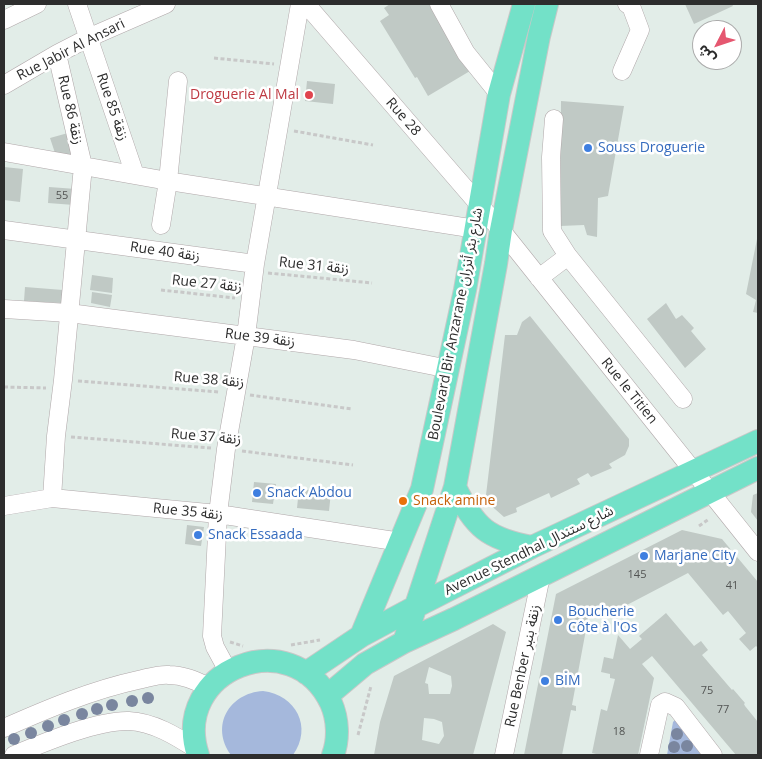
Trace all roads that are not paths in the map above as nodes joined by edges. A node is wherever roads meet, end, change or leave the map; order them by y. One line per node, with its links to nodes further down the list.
1 (37, 4): 10 (street)
2 (77, 4): 11 (street, Rue 85 زنقة)
3 (166, 4): 11 (street, Rue Jabir Al Ansari)
4 (300, 4): 22 (street)
5 (306, 4): 23 (street, Rue 28)
6 (439, 4): 16 (street)
7 (524, 4): 16 (main road, Boulevard Bir Anzarane شارع بئر أنزران)
8 (547, 4): 27 (main road, Boulevard Bir Anzarane شارع بئر أنزران)
9 (627, 4): 13 (street)
10 (4, 20)
11 (88, 38): 12 (street, Rue Jabir Al Ansari); 20 (street, Rue 85 زنقة)
12 (56, 54): 15 (street, Rue Jabir Al Ansari); 19 (street, Rue 86 زنقة)
13 (622, 71)
14 (178, 81): 21 (street)
15 (4, 85)
16 (499, 94): 23 (main road, Boulevard Bir Anzarane شارع بئر أنزران)
17 (554, 119): 29 (street)
18 (4, 152): 19 (street)
19 (83, 166): 20 (street); 28 (street, Rue 86 زنقة)
20 (135, 175): 21 (street)
21 (168, 181): 22 (street); 24 (street)
22 (266, 195): 25 (street); 30 (street)
23 (480, 207): 25 (main road, Boulevard Bir Anzarane شارع بئر أنزران); 27 (street, Rue 28)
24 (161, 225)
25 (476, 229): 35 (main road, Boulevard Bir Anzarane شارع بئر أنزران)
26 (4, 230): 28 (street, Rue 40 زنقة)
27 (501, 230): 31 (street, Rue le Titien); 40 (main road, Boulevard Bir Anzarane شارع بئر أنزران)
28 (76, 240): 30 (street, Rue 40 زنقة); 33 (street, Rue 86 زنقة)
29 (568, 256): 31 (street); 36 (street)
30 (254, 268): 34 (street)
31 (539, 278): 39 (street, Rue le Titien)
32 (4, 309): 33 (street, Rue 39 زنقة)
33 (69, 313): 34 (street, Rue 39 زنقة); 42 (street, Rue 86 زنقة)
34 (246, 336): 35 (street, Rue 39 زنقة); 44 (street)
35 (449, 369): 45 (main road, Boulevard Bir Anzarane شارع بئر أنزران)
36 (683, 400)
37 (758, 440): 39 (main road, Avenue Stendhal شارع ستندال)
38 (758, 468): 41 (main road, Avenue Stendhal شارع ستندال)
39 (694, 471): 41 (street, Rue le Titien); 46 (main road, Avenue Stendhal شارع ستندال)
40 (455, 487): 46 (main road); 49 (main road, Boulevard Bir Anzarane شارع بئر أنزران)
41 (710, 492): 47 (street, Rue le Titien); 48 (main road, Avenue Stendhal شارع ستندال)
42 (52, 498): 43 (street, Rue 35 زنقة); 44 (street, Rue 35 زنقة)
43 (4, 506)
44 (218, 514): 45 (street, Rue 35 زنقة); 52 (street)
45 (401, 542): 50 (main road, Boulevard Bir Anzarane شارع بئر أنزران)
46 (532, 547): 49 (main road, Avenue Stendhal شارع ستندال)
47 (758, 552)
48 (541, 576): 51 (main road, Avenue Stendhal شارع ستندال); 60 (street, Rue Benber زنقة بنبر)
49 (418, 606): 50 (main road, Avenue Stendhal شارع ستندال); 51 (main road, Boulevard Bir Anzarane شارع بئر أنزران)
50 (361, 636): 53 (main road, Avenue Stendhal شارع ستندال)
51 (404, 642): 55 (main road, Avenue Stendhal شارع ستندال)
52 (228, 671): 53 (main road); 54 (main road)
53 (306, 673): 55 (main road)
54 (209, 687): 56 (street); 57 (main road)
55 (327, 696): 59 (main road)
56 (4, 728)
57 (197, 752): 58 (street)
58 (14, 755)
59 (333, 755)
60 (504, 755)
61 (649, 755): 62 (street)
62 (713, 755)

